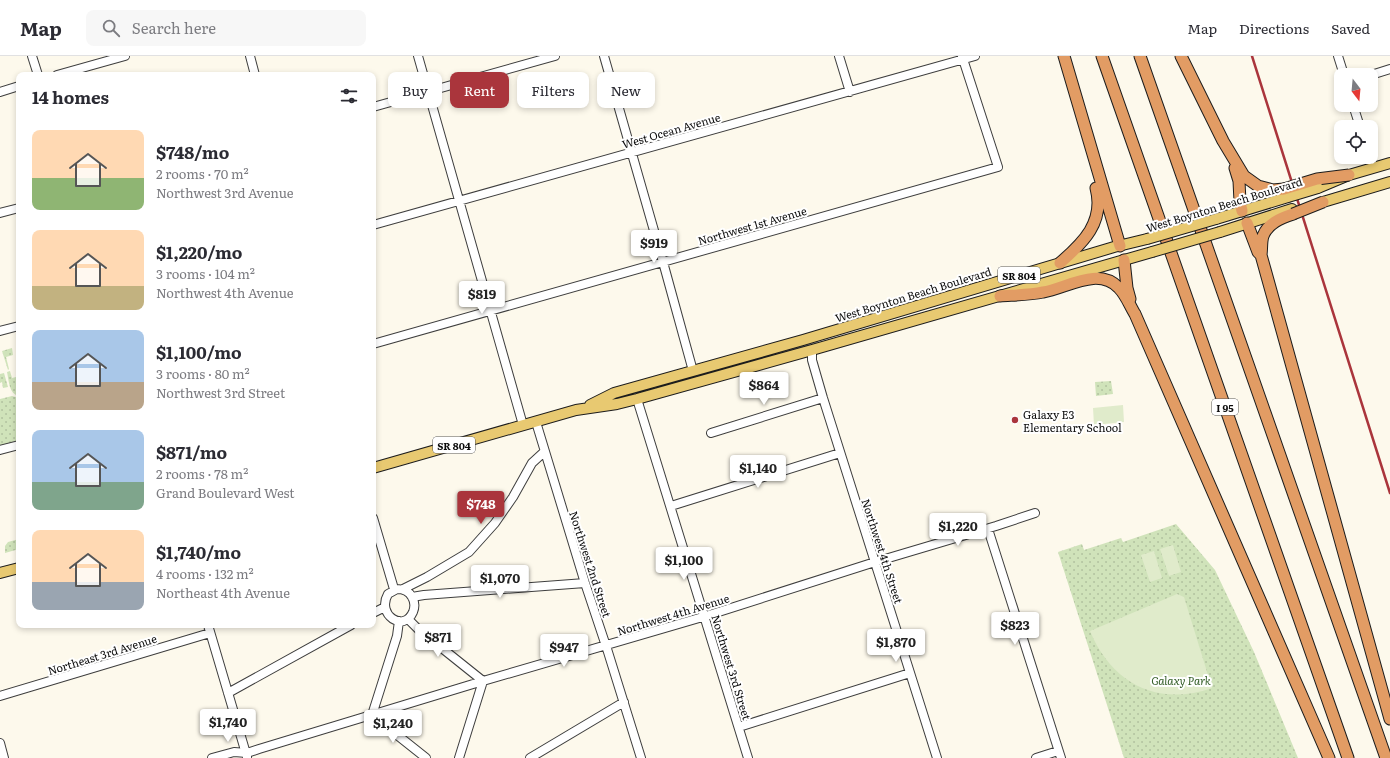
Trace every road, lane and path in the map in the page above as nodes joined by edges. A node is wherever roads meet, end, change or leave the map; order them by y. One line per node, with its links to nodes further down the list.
1 (32, 56): 17 (street)
2 (124, 56): 18 (street)
3 (250, 56): 19 (street)
4 (418, 56): 20 (street)
5 (555, 56): 23 (street)
6 (604, 56): 31 (street)
7 (839, 56): 25 (street)
8 (975, 56): 14 (street, West Ocean Avenue)
9 (1064, 56): 30 (highway)
10 (1102, 56): 110 (highway, I 95)
11 (1140, 56): 111 (highway)
12 (1181, 56): 29 (highway)
13 (1338, 56): 15 (street)
14 (962, 58): 25 (street, West Ocean Avenue); 47 (street, Northwest 1st Avenue)
15 (1342, 68)
16 (1390, 69): 21 (street)
17 (37, 72)
18 (68, 72)
19 (254, 72)
20 (423, 72)
21 (1378, 73)
22 (16, 87): 24 (street)
23 (442, 87)
24 (0, 92)
25 (850, 92): 31 (street, West Ocean Avenue)
26 (388, 103): 27 (street)
27 (376, 106)
28 (434, 108): 36 (street)
29 (1223, 141): 35 (highway); 39 (highway)
30 (1089, 142): 44 (highway); 48 (highway)
31 (631, 153): 36 (street, West Ocean Avenue); 47 (street)
32 (1390, 163): 33 (main road)
33 (1348, 175): 35 (highway, bridge)
34 (1390, 182): 37 (main road)
35 (1286, 193): 39 (main road, West Boynton Beach Boulevard / SR 804)
36 (459, 200): 43 (street, West Ocean Avenue); 50 (street)
37 (1323, 202): 40 (highway, bridge)
38 (16, 209): 41 (street)
39 (1242, 211): 42 (main road); 44 (main road, West Boynton Beach Boulevard / SR 804, bridge)
40 (1292, 212): 42 (main road, West Boynton Beach Boulevard / SR 804); 45 (highway)
41 (0, 213)
42 (1247, 223): 45 (highway); 46 (main road, West Boynton Beach Boulevard / SR 804, bridge)
43 (376, 224)
44 (1120, 246): 46 (main road); 48 (main road, West Boynton Beach Boulevard / SR 804)
45 (1261, 255): 95 (highway)
46 (1124, 260): 49 (main road, West Boynton Beach Boulevard / SR 804); 52 (highway)
47 (663, 262): 50 (street, Northwest 1st Avenue); 57 (street)
48 (1060, 263): 51 (main road, West Boynton Beach Boulevard / SR 804)
49 (1000, 296): 52 (highway); 56 (main road, West Boynton Beach Boulevard / SR 804)
50 (491, 311): 55 (street, Northwest 1st Avenue); 62 (street)
51 (890, 314): 56 (main road); 57 (main road, West Boynton Beach Boulevard / SR 804)
52 (1135, 314): 109 (highway)
53 (16, 327): 54 (street)
54 (0, 331)
55 (376, 343)
56 (812, 350): 58 (street, Northwest 4th Street); 59 (main road, West Boynton Beach Boulevard / SR 804)
57 (693, 372): 60 (main road, West Boynton Beach Boulevard / SR 804)
58 (823, 398): 63 (street); 67 (street, Northwest 4th Street)
59 (637, 399): 60 (main road, West Boynton Beach Boulevard / SR 804); 69 (street, Northwest 3rd Street)
60 (581, 409): 61 (main road, West Boynton Beach Boulevard / SR 804)
61 (536, 422): 62 (main road, West Boynton Beach Boulevard / SR 804); 66 (street, Northwest 2nd Street)
62 (523, 425): 68 (main road, West Boynton Beach Boulevard / SR 804)
63 (711, 433)
64 (16, 446): 65 (street)
65 (0, 450)
66 (544, 452): 76 (street, Northwest 2nd Street); 78 (street)
67 (840, 453): 69 (street); 73 (street, Northwest 4th Street)
68 (376, 467)
69 (671, 506): 82 (street, Northwest 3rd Street)
70 (1035, 513): 72 (street, Northwest 4th Avenue)
71 (376, 528): 77 (street)
72 (988, 529): 73 (street, Northwest 4th Avenue); 98 (street)
73 (875, 562): 82 (street, Northwest 4th Avenue); 89 (street, Northwest 4th Street)
74 (16, 569): 75 (main road)
75 (0, 573)
76 (585, 583): 79 (street); 88 (street, Northwest 2nd Street)
77 (394, 589): 78 (street); 80 (street)
78 (403, 589): 79 (street)
79 (412, 597): 83 (street)
80 (385, 607): 81 (street); 84 (street)
81 (376, 612)
82 (706, 616): 88 (street, Northwest 4th Avenue); 96 (street, Northwest 3rd Street)
83 (408, 618): 84 (street); 90 (street)
84 (399, 621): 94 (street)
85 (209, 628): 87 (street)
86 (345, 628): 91 (street)
87 (210, 633): 91 (street); 92 (street, Northeast 3rd Avenue)
88 (606, 645): 90 (street, Northwest 4th Avenue); 93 (street, Northwest 2nd Street)
89 (910, 673): 96 (street); 107 (street, Northwest 4th Street)
90 (482, 681): 94 (street, Northwest 4th Avenue); 103 (street)
91 (228, 694): 99 (street)
92 (0, 696)
93 (624, 702): 104 (street); 105 (street, Northwest 2nd Street)
94 (372, 715): 99 (street, Northwest 4th Avenue); 102 (street)
95 (1390, 719)
96 (739, 727): 106 (street, Northwest 3rd Street)
97 (0, 743): 100 (street)
98 (1060, 755): 108 (street)
99 (248, 756): 101 (street, Northwest 4th Avenue)
100 (4, 758)
101 (212, 758)
102 (426, 758)
103 (459, 758)
104 (530, 758)
105 (641, 758)
106 (748, 758)
107 (937, 758)
108 (1036, 758)
109 (1329, 758)
110 (1348, 758)
111 (1386, 758)

